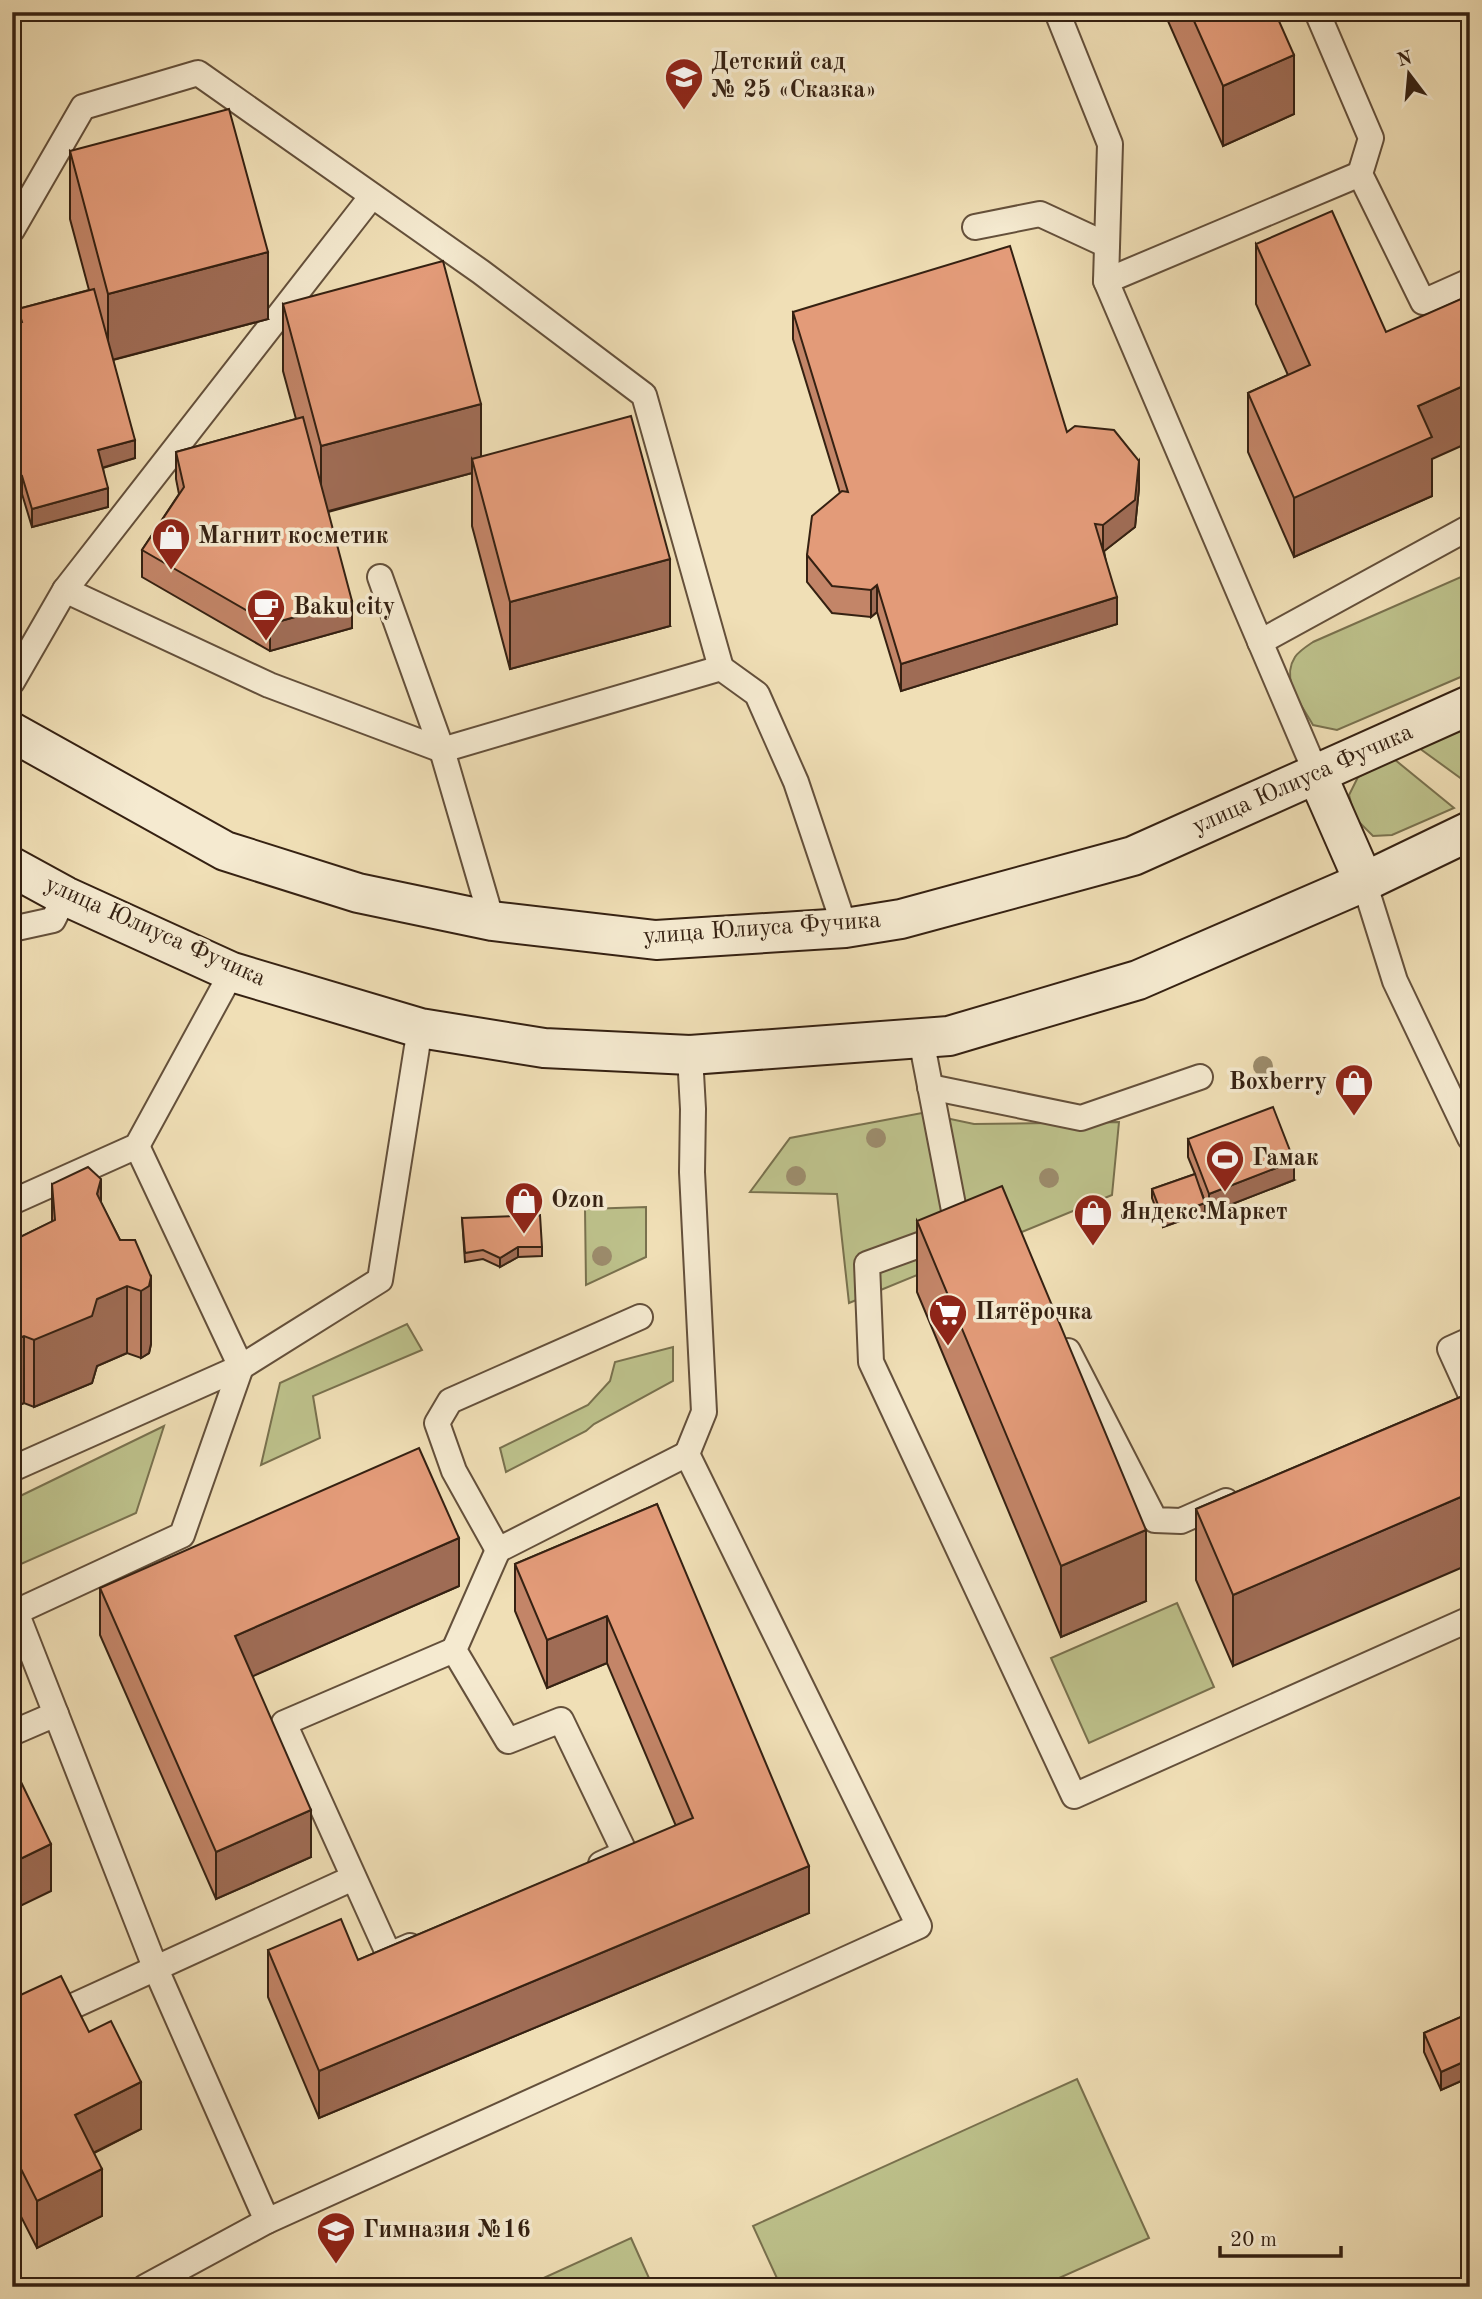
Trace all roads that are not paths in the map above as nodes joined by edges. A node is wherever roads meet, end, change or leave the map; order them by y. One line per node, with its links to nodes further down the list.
1 (1057, 12): 7 (lane)
2 (1317, 12): 3 (lane)
3 (1360, 174): 8 (lane); 9 (lane)
4 (372, 196): 6 (lane); 12 (lane); 14 (lane)
5 (975, 227): 7 (lane)
6 (12, 230)
7 (1107, 245): 8 (lane)
8 (1106, 281): 13 (lane)
9 (1470, 281)
10 (1470, 527): 13 (lane)
11 (380, 577): 18 (lane)
12 (65, 590): 15 (lane); 18 (lane)
13 (1261, 642): 19 (lane)
14 (721, 668): 18 (lane); 25 (lane)
15 (12, 682)
16 (1470, 705): 19 (main road, улица Юлиуса Фучика)
17 (12, 732): 24 (main road, улица Юлиуса Фучика)
18 (442, 750): 24 (lane)
19 (1317, 775): 22 (main road); 25 (main road, улица Юлиуса Фучика)
20 (1470, 831): 22 (main road, улица Юлиуса Фучика)
21 (12, 867): 23 (main road, улица Юлиуса Фучика)
22 (1364, 883): 29 (main road, улица Юлиуса Фучика); 33 (lane)
23 (65, 896): 26 (lane); 27 (main road, улица Юлиуса Фучика)
24 (492, 921): 25 (main road, улица Юлиуса Фучика)
25 (845, 928)
26 (12, 929)
27 (232, 972): 28 (main road, улица Юлиуса Фучика); 34 (lane)
28 (420, 1028): 30 (main road, улица Юлиуса Фучика); 39 (lane)
29 (921, 1039): 30 (main road, улица Юлиуса Фучика); 32 (lane)
30 (690, 1055): 42 (lane)
31 (1200, 1077): 32 (lane)
32 (930, 1087): 48 (lane)
33 (1470, 1138)
34 (137, 1146): 35 (lane); 39 (lane)
35 (12, 1202)
36 (640, 1317): 44 (lane)
37 (1056, 1329): 46 (lane)
38 (1470, 1340): 40 (lane)
39 (241, 1367): 43 (lane); 50 (lane)
40 (1470, 1393): 41 (lane)
41 (1445, 1405)
42 (687, 1454): 47 (lane); 57 (lane)
43 (12, 1469)
44 (454, 1471): 45 (lane); 47 (lane)
45 (429, 1482)
46 (1244, 1493)
47 (498, 1550): 49 (lane)
48 (1470, 1619)
49 (454, 1650): 52 (lane); 53 (lane)
50 (56, 1714): 51 (lane); 55 (lane)
51 (12, 1733)
52 (576, 1875)
53 (353, 1878): 54 (lane); 55 (lane)
54 (426, 1939)
55 (155, 1967): 56 (lane); 57 (lane)
56 (12, 2034)
57 (267, 2221): 58 (lane)
58 (145, 2287)

